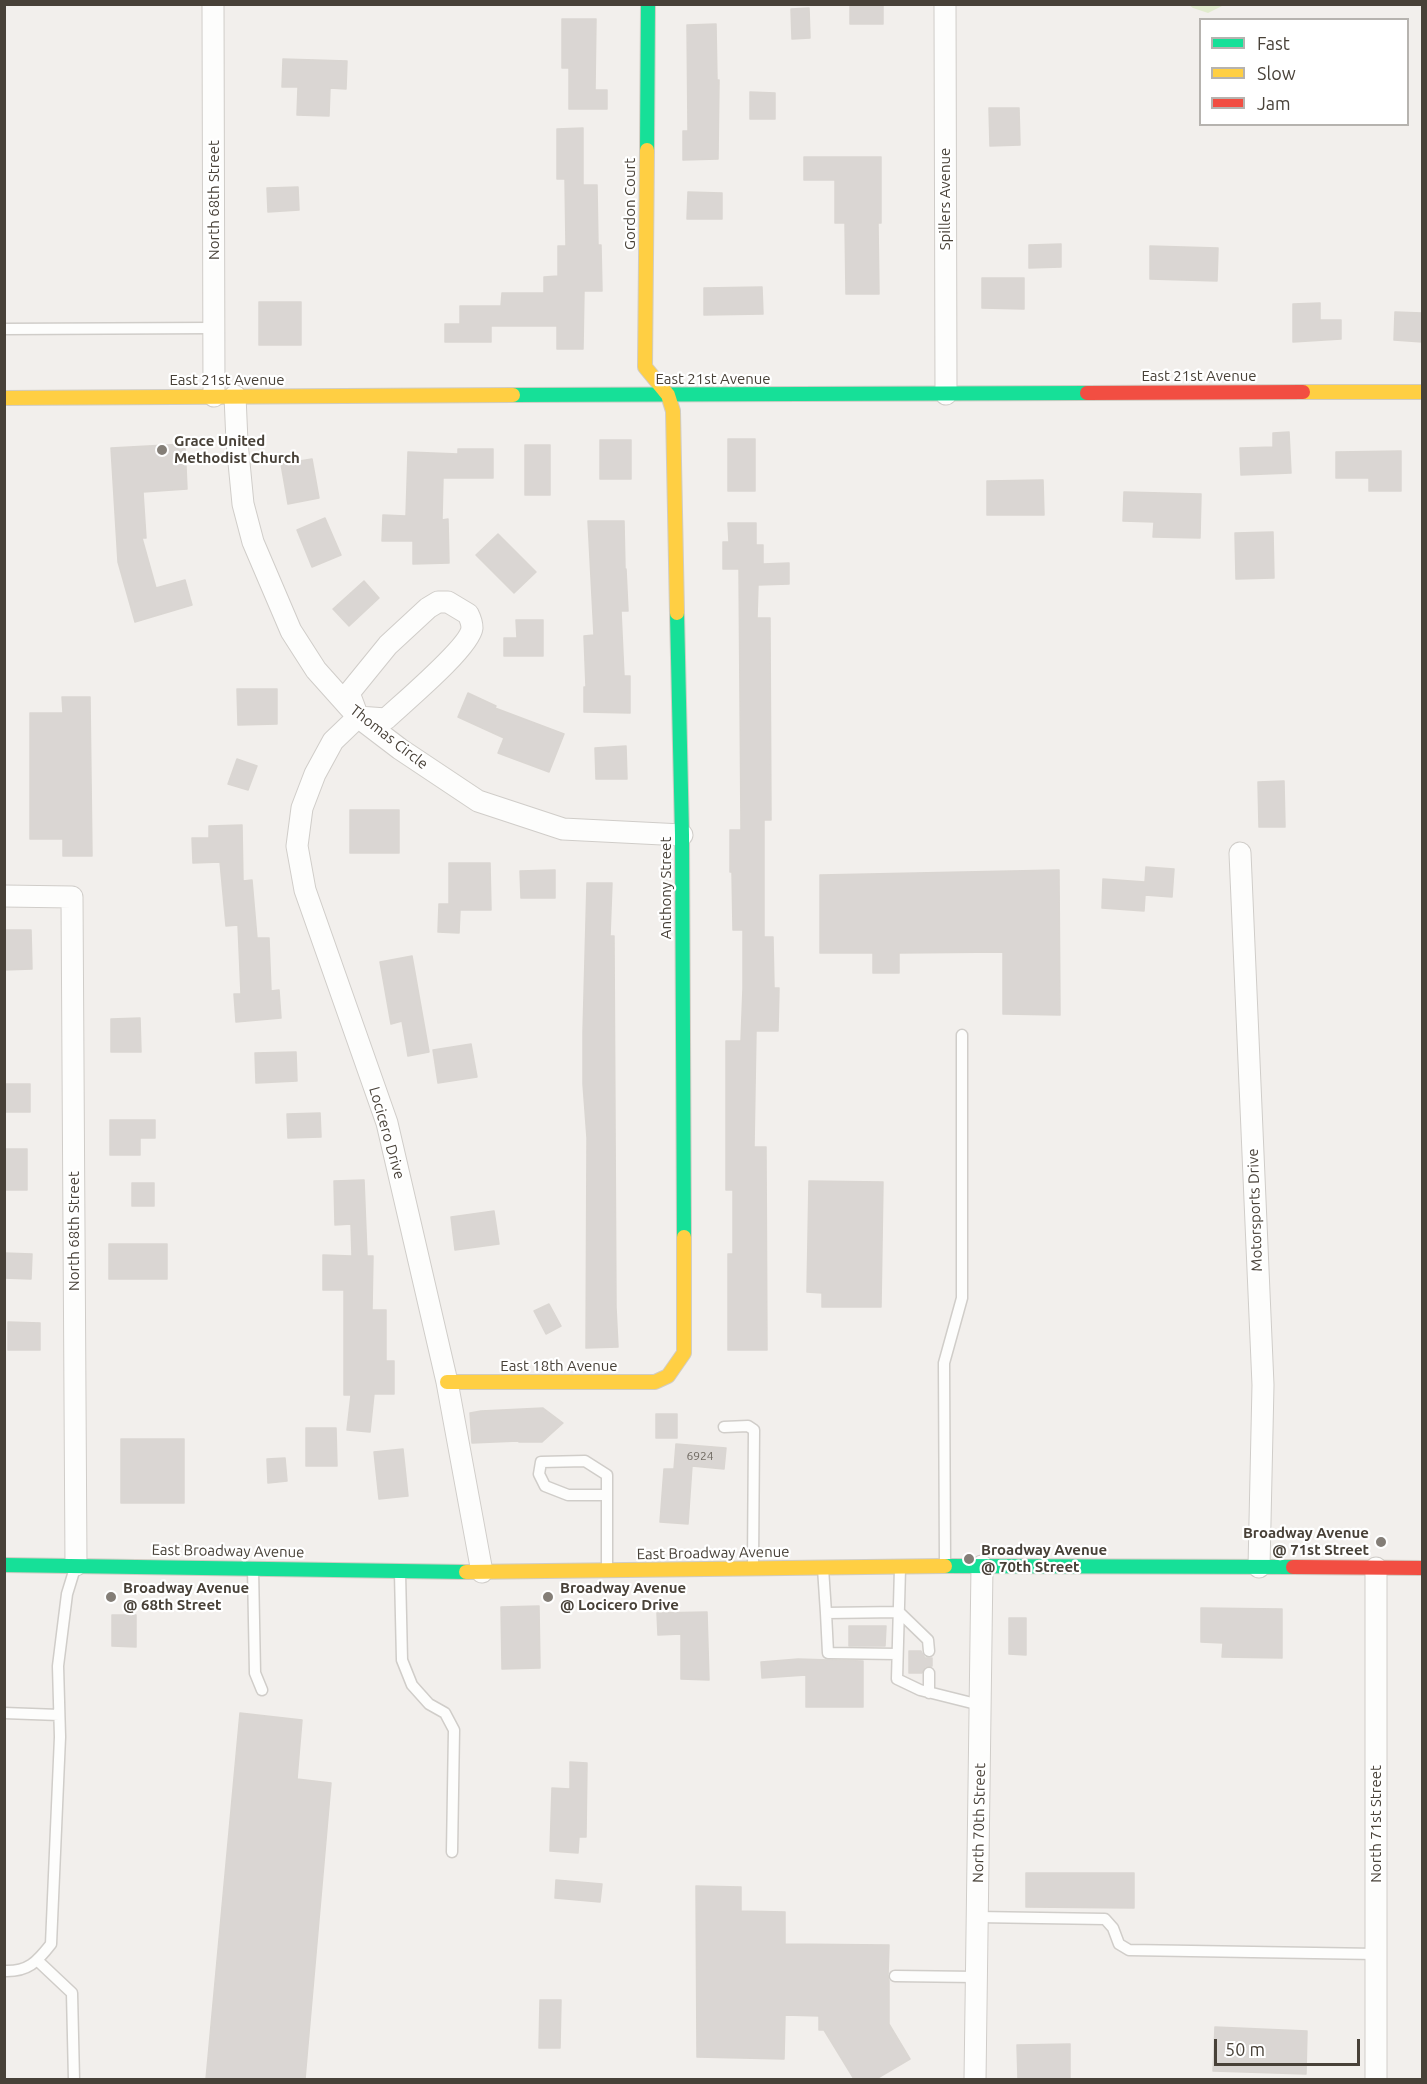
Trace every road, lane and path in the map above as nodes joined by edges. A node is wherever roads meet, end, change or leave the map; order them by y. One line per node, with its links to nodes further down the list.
1 (213, 4): 4 (street, North 68th Street)
2 (648, 4): 8 (street, Gordon Court)
3 (945, 4): 7 (street, Spillers Avenue)
4 (214, 328): 5 (lane); 9 (street, North 68th Street)
5 (4, 329)
6 (1422, 392): 7 (street, East 21st Avenue)
7 (946, 394): 8 (street, East 21st Avenue)
8 (668, 395): 9 (street, East 21st Avenue); 12 (street, Anthony Street)
9 (224, 396): 10 (street, East 21st Avenue); 11 (street, Thomas Circle)
10 (4, 398)
11 (358, 717): 11 (street); 12 (street, Thomas Circle); 17 (street, Locicero Drive)
12 (682, 835): 16 (street, Anthony Street)
13 (1240, 853): 25 (street, Motorsports Drive)
14 (4, 896): 21 (street, North 68th Street)
15 (962, 1035): 24 (lane)
16 (668, 1376): 17 (street, East 18th Avenue)
17 (447, 1382): 33 (street, Locicero Drive)
18 (724, 1427): 30 (lane)
19 (607, 1495): 19 (lane); 32 (lane)
20 (4, 1565): 21 (street, East Broadway Avenue)
21 (76, 1565): 26 (street, East Broadway Avenue); 43 (lane)
22 (982, 1566): 24 (street, East Broadway Avenue); 25 (street, East Broadway Avenue); 41 (street, North 70th Street)
23 (900, 1567): 24 (street, East Broadway Avenue); 27 (street, East Broadway Avenue); 34 (lane)
24 (945, 1567)
25 (1259, 1567): 28 (street, East Broadway Avenue)
26 (253, 1568): 31 (street, East Broadway Avenue); 39 (lane)
27 (823, 1568): 30 (street, East Broadway Avenue); 35 (lane)
28 (1377, 1568): 29 (street, East Broadway Avenue); 46 (street, North 71st Street)
29 (1422, 1568)
30 (753, 1569): 32 (street, East Broadway Avenue)
31 (400, 1570): 33 (street, East Broadway Avenue); 44 (lane)
32 (607, 1570): 33 (street, East Broadway Avenue)
33 (482, 1572)
34 (898, 1612): 35 (lane); 36 (lane); 37 (lane)
35 (826, 1613): 37 (lane)
36 (929, 1651)
37 (897, 1654): 40 (lane)
38 (929, 1673): 40 (lane)
39 (262, 1690)
40 (929, 1693): 41 (lane)
41 (980, 1705): 45 (street, North 70th Street)
42 (4, 1713): 43 (lane)
43 (59, 1715): 47 (lane)
44 (452, 1852)
45 (977, 1917): 46 (lane); 50 (street, North 70th Street)
46 (1376, 1954): 53 (street, North 71st Street)
47 (38, 1961): 48 (lane); 51 (lane)
48 (4, 1971)
49 (895, 1976): 50 (lane)
50 (977, 1977): 52 (street, North 70th Street)
51 (74, 2079)
52 (975, 2079)
53 (1376, 2079)

